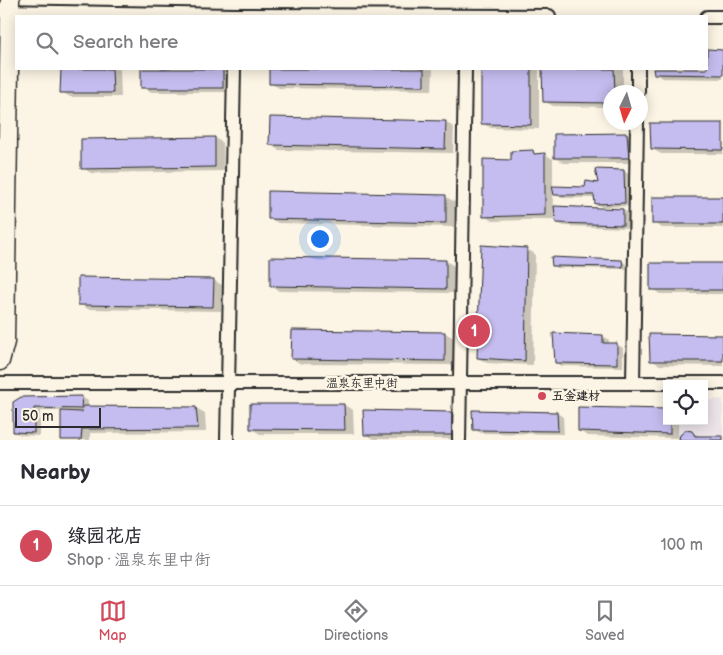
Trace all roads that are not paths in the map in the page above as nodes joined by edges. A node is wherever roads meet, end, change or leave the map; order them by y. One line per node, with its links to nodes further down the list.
1 (7, 8): 2 (street); 10 (street)
2 (235, 15)
3 (708, 17): 4 (street)
4 (723, 17)
5 (234, 70): 12 (street)
6 (465, 70): 13 (street)
7 (638, 70): 8 (street)
8 (638, 85)
9 (637, 130): 14 (street)
10 (0, 361)
11 (0, 383): 12 (street, 温泉东里中街)
12 (228, 383): 13 (street, 温泉东里中街); 16 (street)
13 (460, 383): 14 (street, 温泉东里中街); 17 (street)
14 (633, 383): 15 (street, 温泉东里中街)
15 (723, 383)
16 (227, 440)
17 (459, 440)

